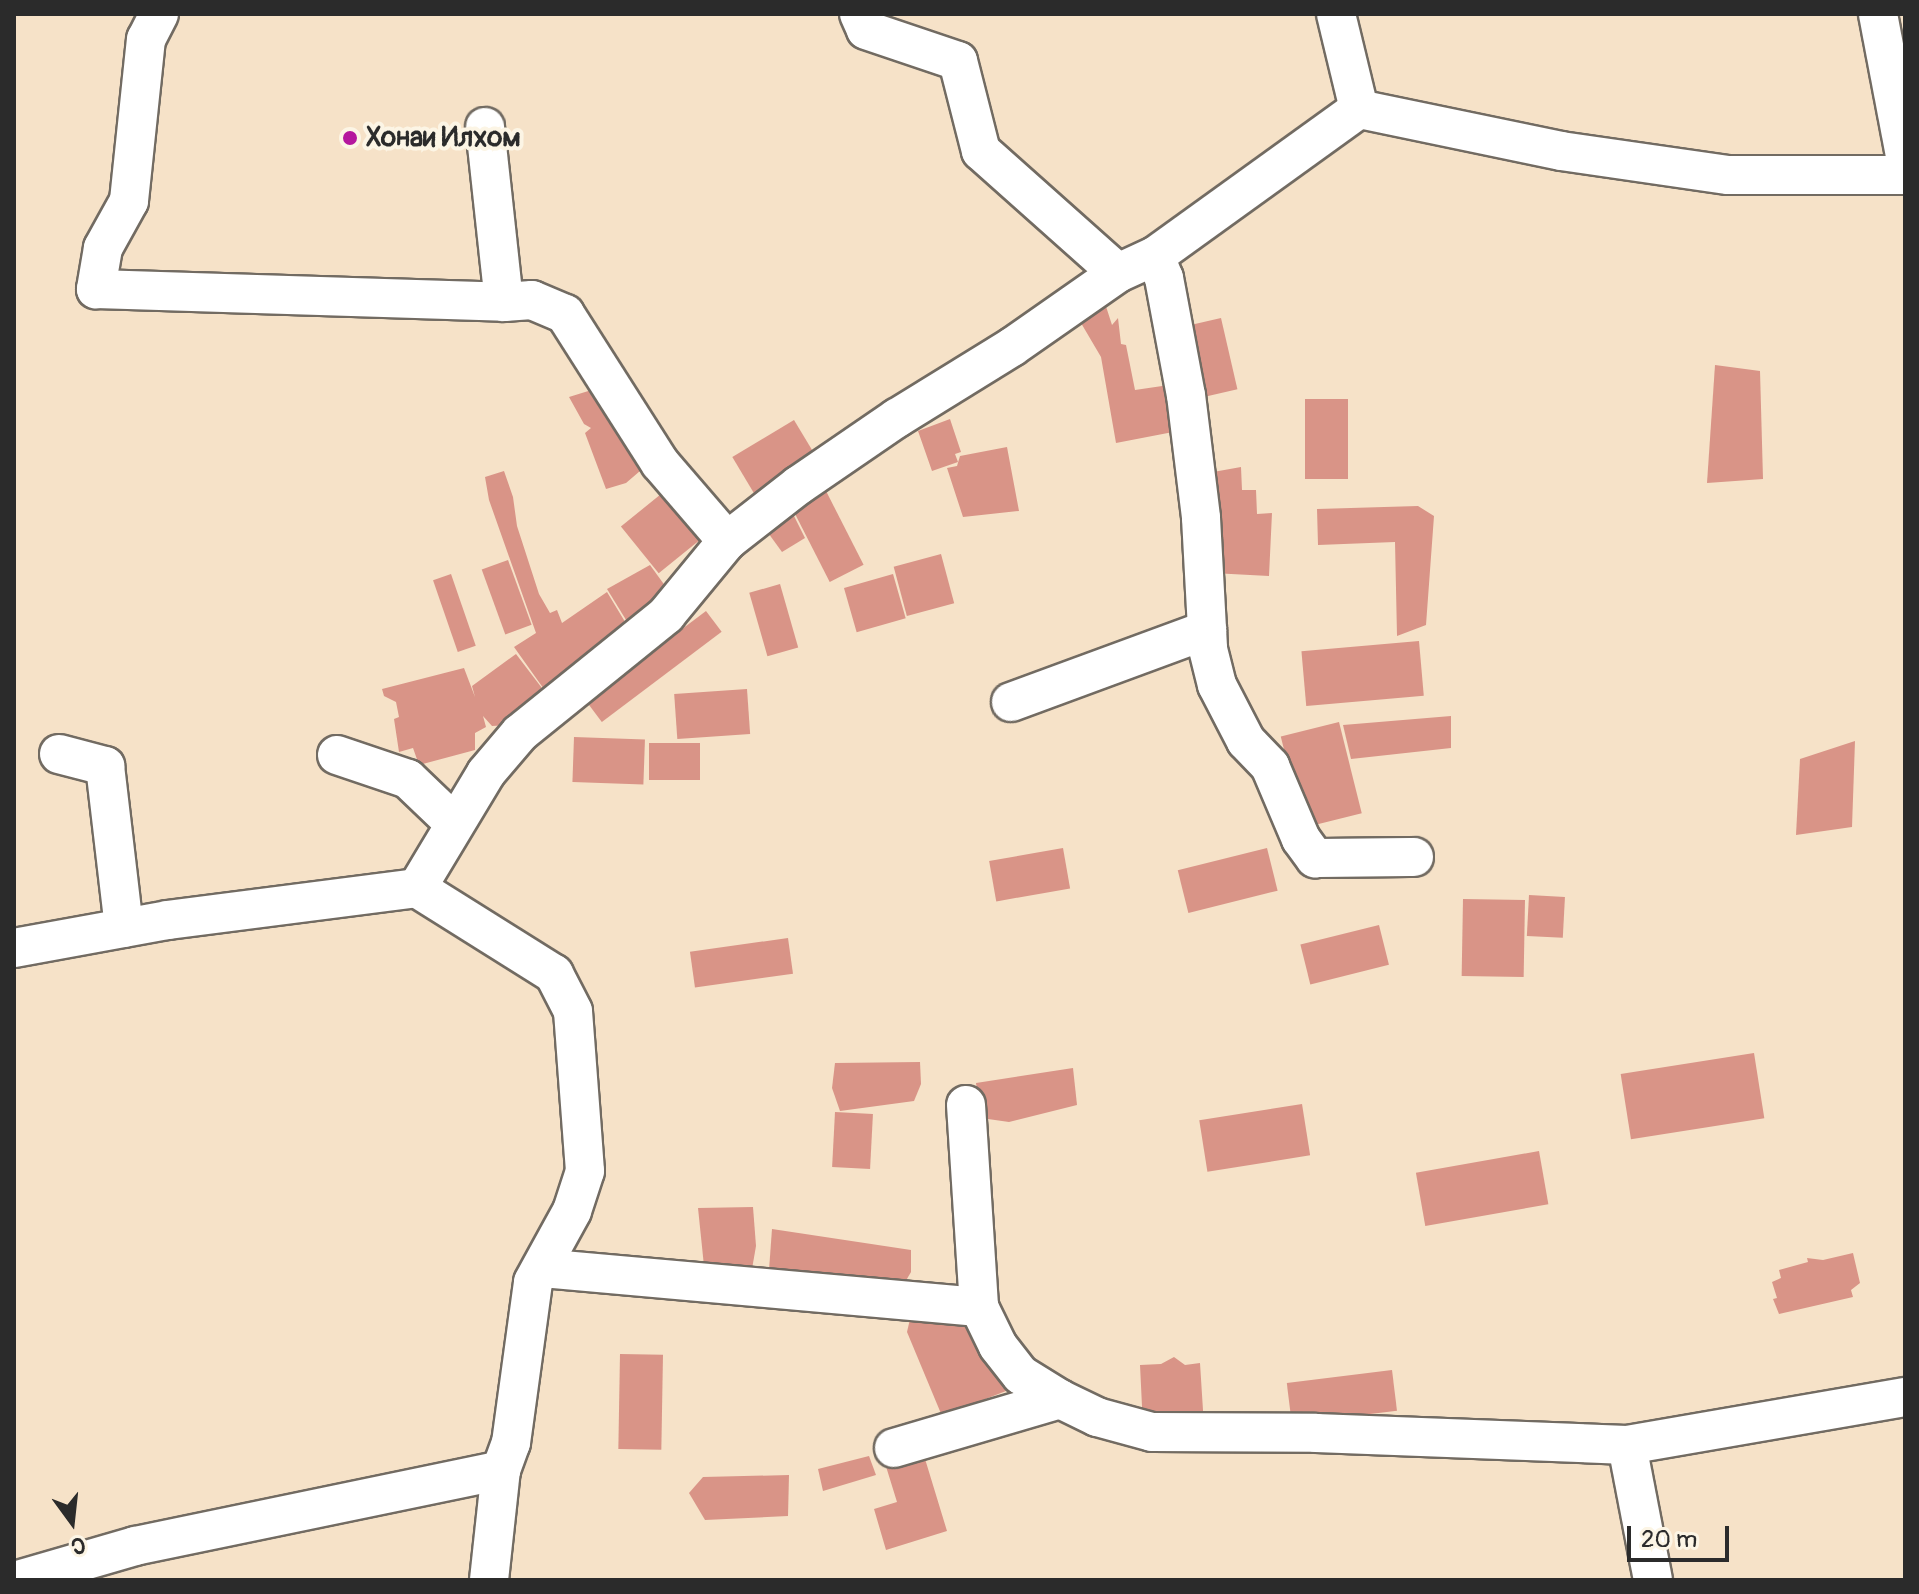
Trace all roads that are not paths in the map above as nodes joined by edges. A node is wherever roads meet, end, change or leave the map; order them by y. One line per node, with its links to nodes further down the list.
1 (159, 14): 11 (street)
2 (859, 14): 10 (street)
3 (1336, 14): 5 (street)
4 (1878, 14): 7 (street)
5 (1359, 109): 8 (street); 9 (street)
6 (485, 127): 11 (street)
7 (1905, 156)
8 (1905, 175)
9 (1155, 256): 10 (street); 13 (street)
10 (1118, 273): 12 (street)
11 (504, 302): 12 (street)
12 (727, 541): 17 (street)
13 (1207, 630): 14 (street); 18 (street)
14 (1011, 702)
15 (59, 754): 20 (street)
16 (337, 755): 17 (street)
17 (454, 823): 19 (street)
18 (1414, 857)
19 (417, 888): 20 (street); 23 (street)
20 (124, 928): 21 (street)
21 (14, 948)
22 (966, 1105): 24 (street)
23 (542, 1268): 24 (street); 29 (street)
24 (979, 1307): 26 (street)
25 (1905, 1397): 27 (street)
26 (1060, 1399): 27 (street); 28 (street)
27 (1627, 1445): 32 (street)
28 (894, 1448)
29 (501, 1470): 30 (street); 31 (street)
30 (18, 1580)
31 (489, 1580)
32 (1653, 1580)

